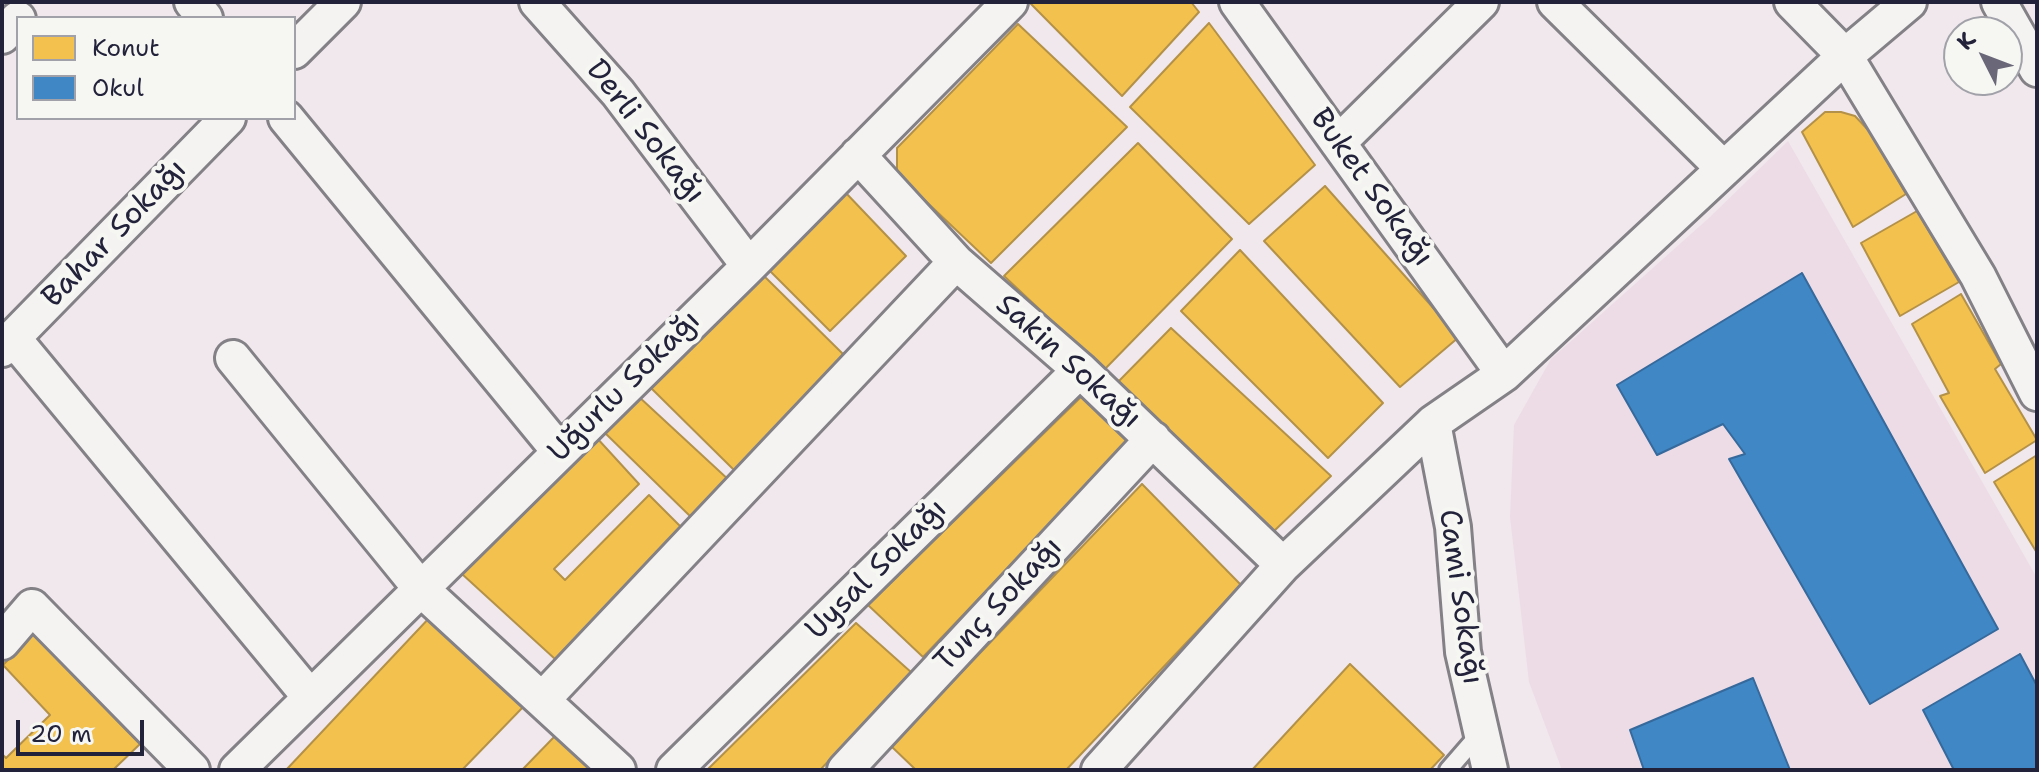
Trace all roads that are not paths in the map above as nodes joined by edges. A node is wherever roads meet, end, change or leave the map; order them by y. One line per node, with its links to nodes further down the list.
1 (343, 2): 12 (street)
2 (537, 2): 21 (street, Derli Sokağı)
3 (1010, 2): 18 (street, Uğurlu Sokağı)
4 (1237, 2): 17 (street, Buket Sokağı)
5 (1481, 2): 17 (street)
6 (1555, 2): 19 (street)
7 (1792, 2): 13 (street)
8 (1909, 2): 13 (street)
9 (1999, 2): 14 (street)
10 (16, 21): 11 (street)
11 (2, 36)
12 (296, 49)
13 (1845, 56): 19 (street); 26 (street)
14 (2037, 69)
15 (226, 120): 22 (street, Bahar Sokağı)
16 (288, 120): 29 (street)
17 (1338, 143): 25 (street, Buket Sokağı)
18 (858, 155): 20 (street, Sakin Sokağı); 21 (street, Uğurlu Sokağı)
19 (1724, 169): 25 (street)
20 (956, 262): 24 (street, Sakin Sokağı); 34 (street)
21 (749, 266): 29 (street, Uğurlu Sokağı)
22 (8, 344): 33 (street)
23 (233, 358): 31 (street)
24 (1080, 370): 28 (street, Sakin Sokağı); 39 (street, Uysal Sokağı)
25 (1504, 374): 27 (street)
26 (2037, 393)
27 (1433, 423): 30 (street); 35 (street, Cami Sokağı)
28 (1153, 439): 30 (street, Sakin Sokağı); 40 (street, Tunç Sokağı)
29 (560, 452): 31 (street, Uğurlu Sokağı)
30 (1283, 565): 41 (street)
31 (421, 589): 33 (street, Uğurlu Sokağı); 34 (street)
32 (2, 642): 36 (street)
33 (310, 697): 37 (street, Uğurlu Sokağı)
34 (542, 700): 38 (street)
35 (1481, 732): 42 (lane); 43 (street, Cami Sokağı)
36 (190, 769)
37 (237, 770)
38 (618, 770)
39 (674, 770)
40 (845, 770)
41 (1099, 770)
42 (1448, 770)
43 (1490, 770)

